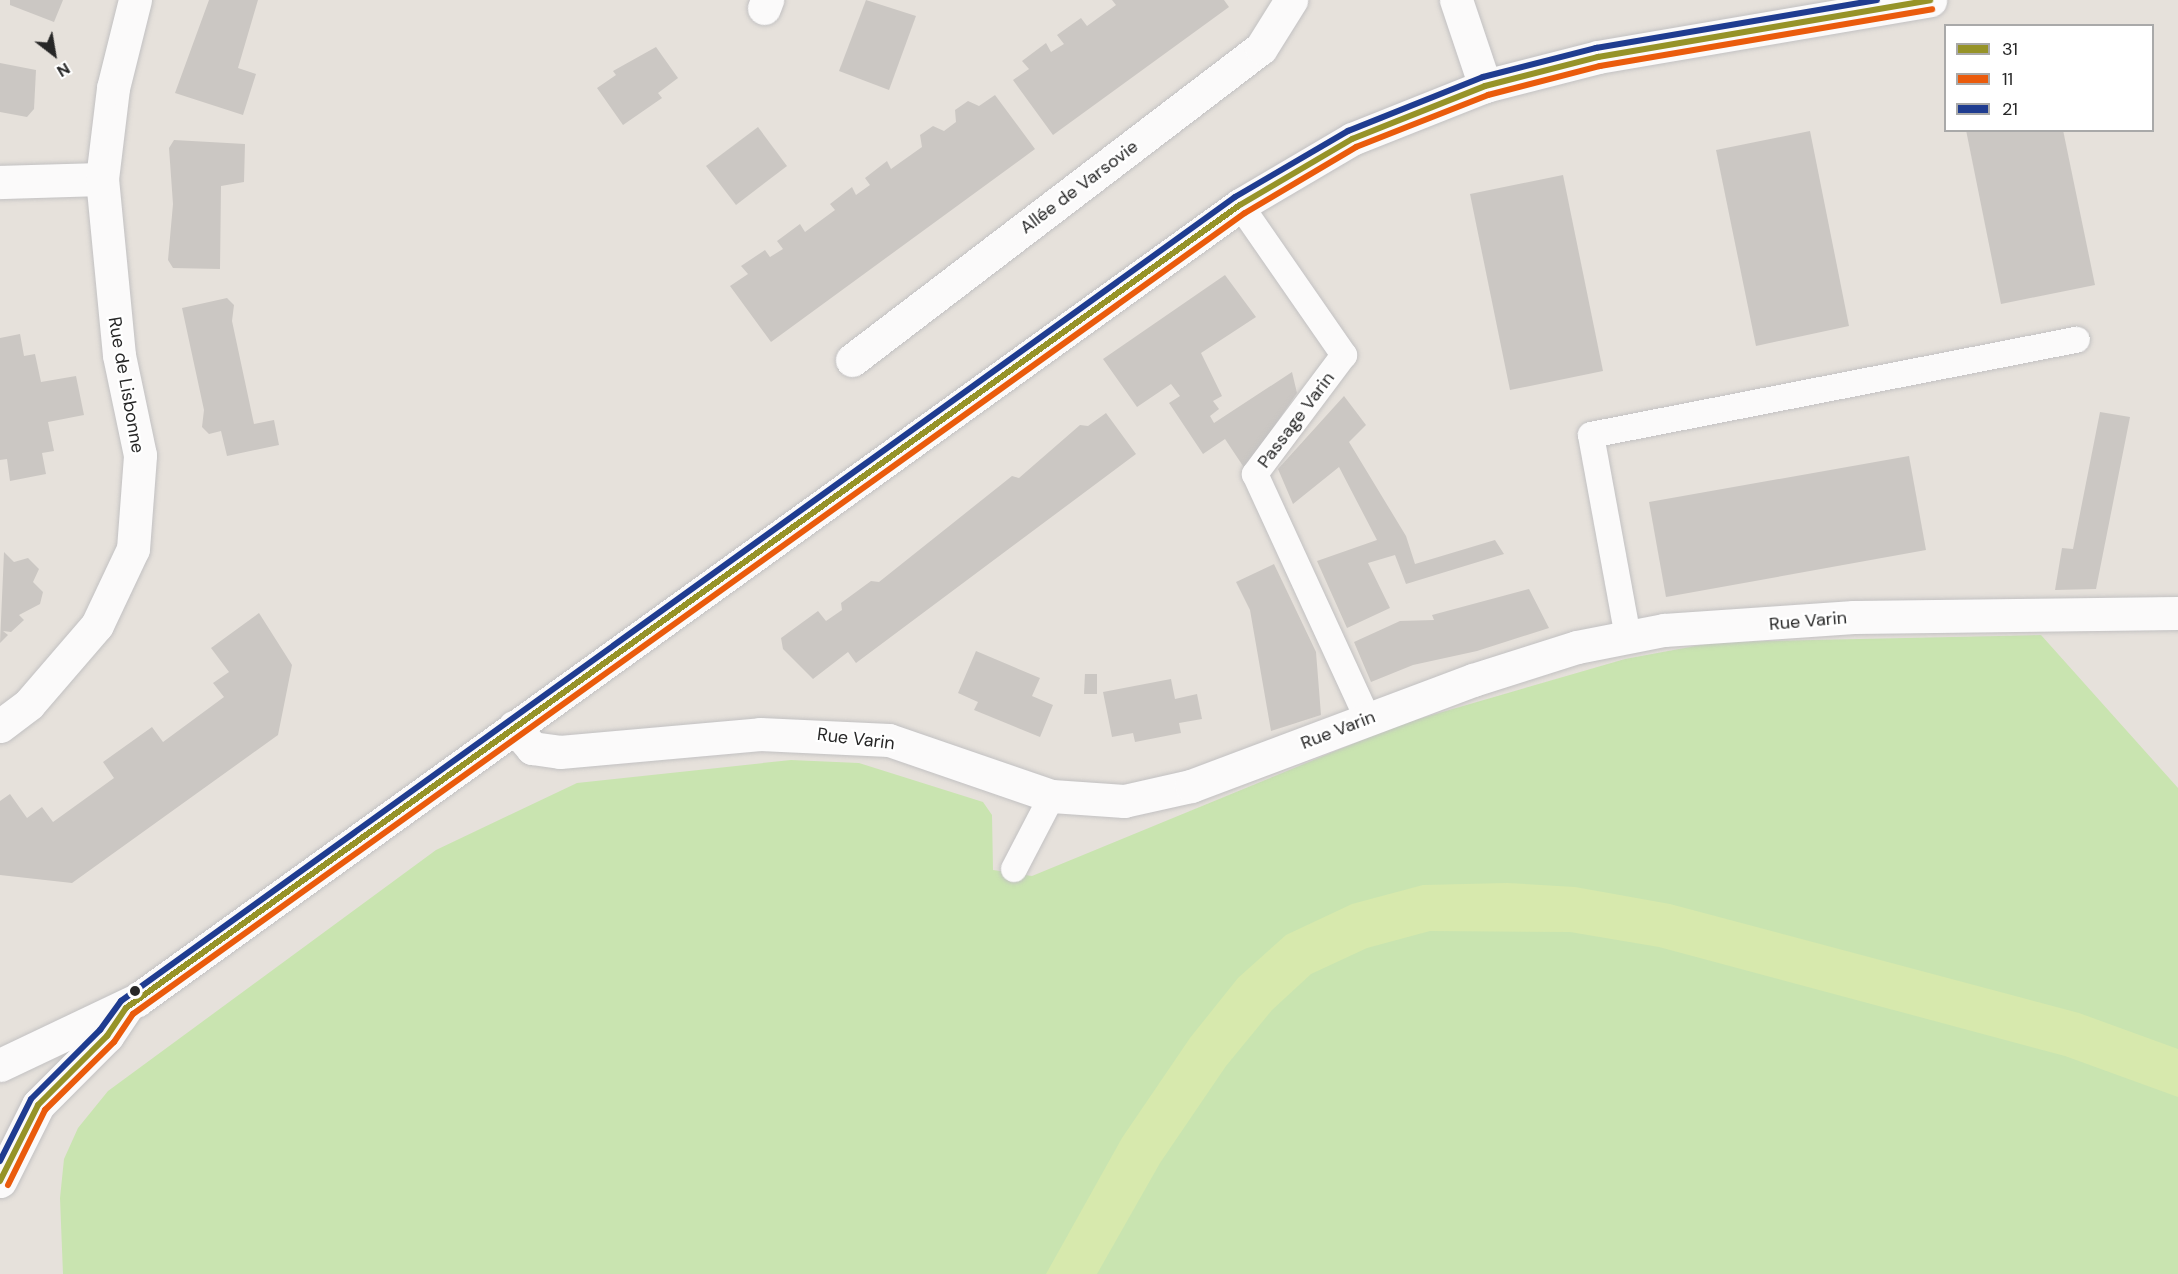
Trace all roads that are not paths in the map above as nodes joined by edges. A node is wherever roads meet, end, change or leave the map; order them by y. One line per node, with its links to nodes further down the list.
1 (135, 0): 6 (street, Rue de Lisbonne)
2 (1291, 0): 10 (street, Allée de Varsovie)
3 (1456, 0): 5 (street)
4 (1930, 0): 5 (street)
5 (1485, 86): 8 (street)
6 (102, 179): 7 (street); 14 (street, Rue de Lisbonne)
7 (0, 182)
8 (1240, 205): 13 (lane, Passage Varin); 15 (street)
9 (2077, 340): 12 (lane)
10 (852, 360)
11 (2178, 613): 12 (street, Rue Varin)
12 (1628, 637): 13 (street, Rue Varin)
13 (1367, 718): 16 (street, Rue Varin)
14 (0, 726)
15 (514, 727): 16 (street, Rue Varin); 18 (street)
16 (1052, 796): 17 (lane)
17 (1014, 869)
18 (126, 1008): 19 (street); 20 (street)
19 (0, 1065)
20 (0, 1181)

